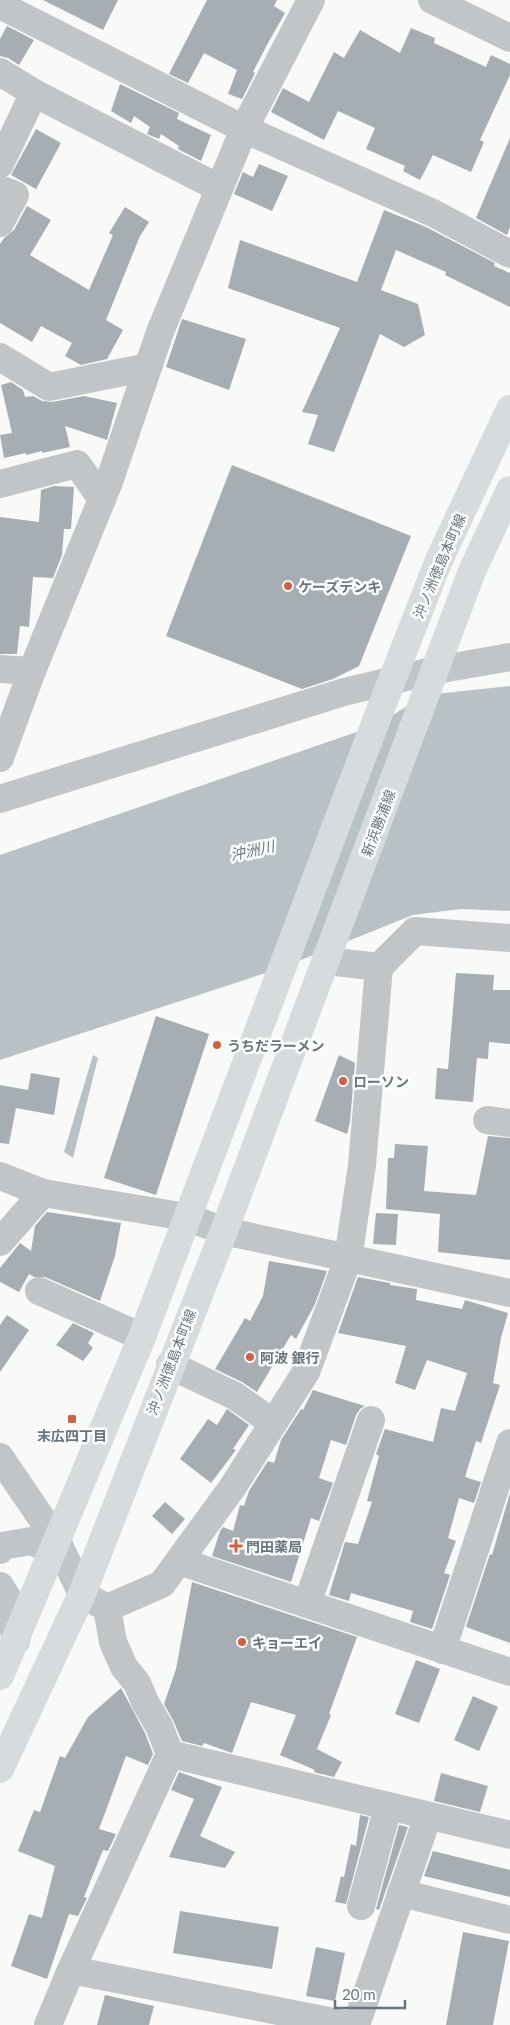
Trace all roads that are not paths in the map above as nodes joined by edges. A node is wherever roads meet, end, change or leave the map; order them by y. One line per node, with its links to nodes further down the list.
1 (312, 0): 7 (street)
2 (432, 0): 4 (street)
3 (0, 6): 7 (street)
4 (510, 38)
5 (0, 72): 6 (street)
6 (34, 93): 8 (street); 9 (street)
7 (244, 129): 9 (street); 12 (street)
8 (0, 164)
9 (219, 188): 14 (street)
10 (0, 189): 11 (street)
11 (0, 223)
12 (510, 254)
13 (0, 357): 14 (street)
14 (148, 366): 18 (street)
15 (510, 409): 23 (main road, 沖ノ洲徳島本町線)
16 (0, 484): 18 (street)
17 (510, 490): 21 (main road)
18 (102, 499): 22 (street)
19 (510, 657): 21 (street)
20 (0, 669): 22 (street)
21 (436, 670): 23 (street); 27 (main road, 新浜勝浦線)
22 (32, 671): 24 (street)
23 (392, 681): 25 (street); 31 (main road, 沖ノ洲徳島本町線)
24 (0, 758)
25 (0, 799)
26 (510, 938): 28 (street)
27 (328, 955): 28 (street); 32 (main road, 沖ノ洲徳島本町線)
28 (378, 967): 34 (street)
29 (0, 1176): 30 (street)
30 (43, 1193): 31 (street); 33 (street)
31 (186, 1217): 32 (street); 37 (main road)
32 (224, 1231): 34 (street); 38 (main road, 沖ノ洲徳島本町線)
33 (0, 1242)
34 (348, 1258): 36 (street); 40 (street)
35 (39, 1291): 37 (street)
36 (510, 1293)
37 (142, 1337): 43 (main road)
38 (170, 1365): 40 (street); 47 (main road, 沖ノ洲徳島本町線)
39 (371, 1420): 48 (street)
40 (273, 1423): 45 (street)
41 (510, 1443): 51 (street)
42 (0, 1458): 43 (street)
43 (55, 1546): 44 (street); 47 (street); 50 (main road)
44 (0, 1550)
45 (179, 1561): 48 (street); 49 (street)
46 (0, 1586): 50 (street)
47 (82, 1594): 49 (street); 55 (main road, 沖ノ洲徳島本町線)
48 (307, 1604): 51 (street)
49 (107, 1608): 54 (street)
50 (16, 1641): 53 (main road)
51 (442, 1650): 52 (street)
52 (510, 1672)
53 (0, 1676)
54 (170, 1754): 56 (street); 62 (street)
55 (0, 1769)
56 (388, 1807): 57 (street); 60 (street)
57 (428, 1816): 58 (street); 59 (street)
58 (510, 1834)
59 (402, 1893): 61 (street); 65 (street)
60 (361, 1906)
61 (510, 1920)
62 (71, 1970): 63 (street); 64 (street)
63 (48, 2025)
64 (349, 2025)
65 (356, 2025)

